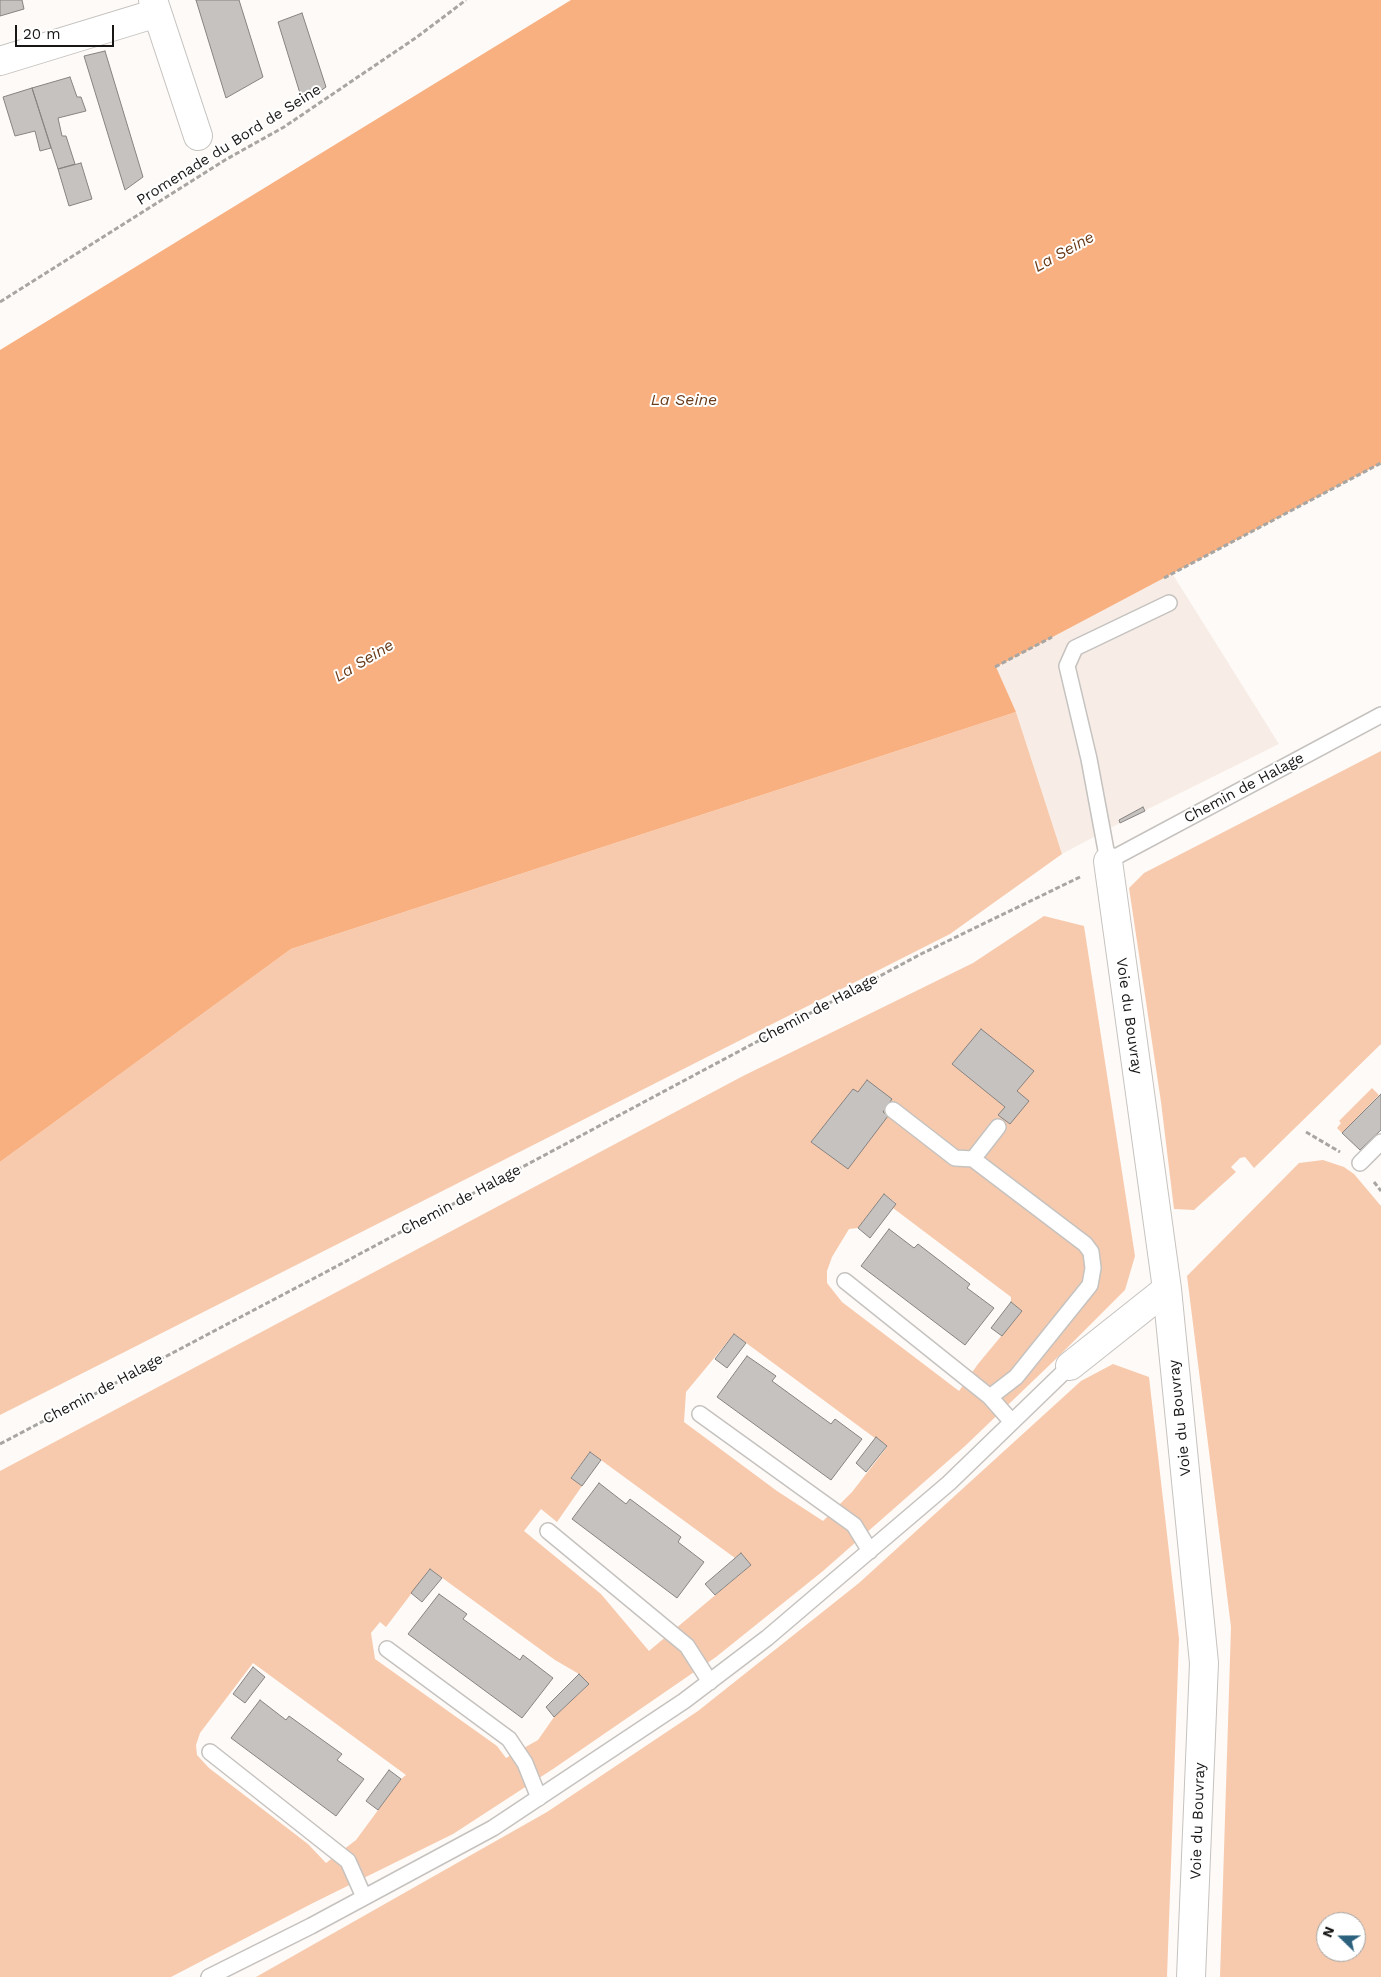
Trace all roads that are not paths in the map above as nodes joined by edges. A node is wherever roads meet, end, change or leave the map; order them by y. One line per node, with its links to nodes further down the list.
1 (155, 6): 2 (street); 3 (street)
2 (0, 61)
3 (198, 136)
4 (1169, 603): 6 (lane)
5 (1381, 715): 6 (lane, Chemin de Halage)
6 (1108, 861): 13 (street, Voie du Bouvray)
7 (893, 1110): 10 (lane)
8 (998, 1127): 10 (lane)
9 (1381, 1142): 11 (lane)
10 (973, 1159): 15 (lane)
11 (1360, 1164)
12 (845, 1281): 15 (lane)
13 (1167, 1289): 14 (street); 26 (street, Voie du Bouvray)
14 (1070, 1366): 17 (lane)
15 (990, 1397): 17 (lane)
16 (700, 1414): 19 (lane)
17 (1012, 1422): 19 (lane)
18 (548, 1531): 21 (lane)
19 (870, 1551): 21 (lane)
20 (388, 1649): 23 (lane)
21 (710, 1682): 23 (lane)
22 (210, 1752): 24 (lane)
23 (539, 1798): 24 (lane)
24 (364, 1898): 25 (lane)
25 (208, 1977)
26 (1191, 1977)

